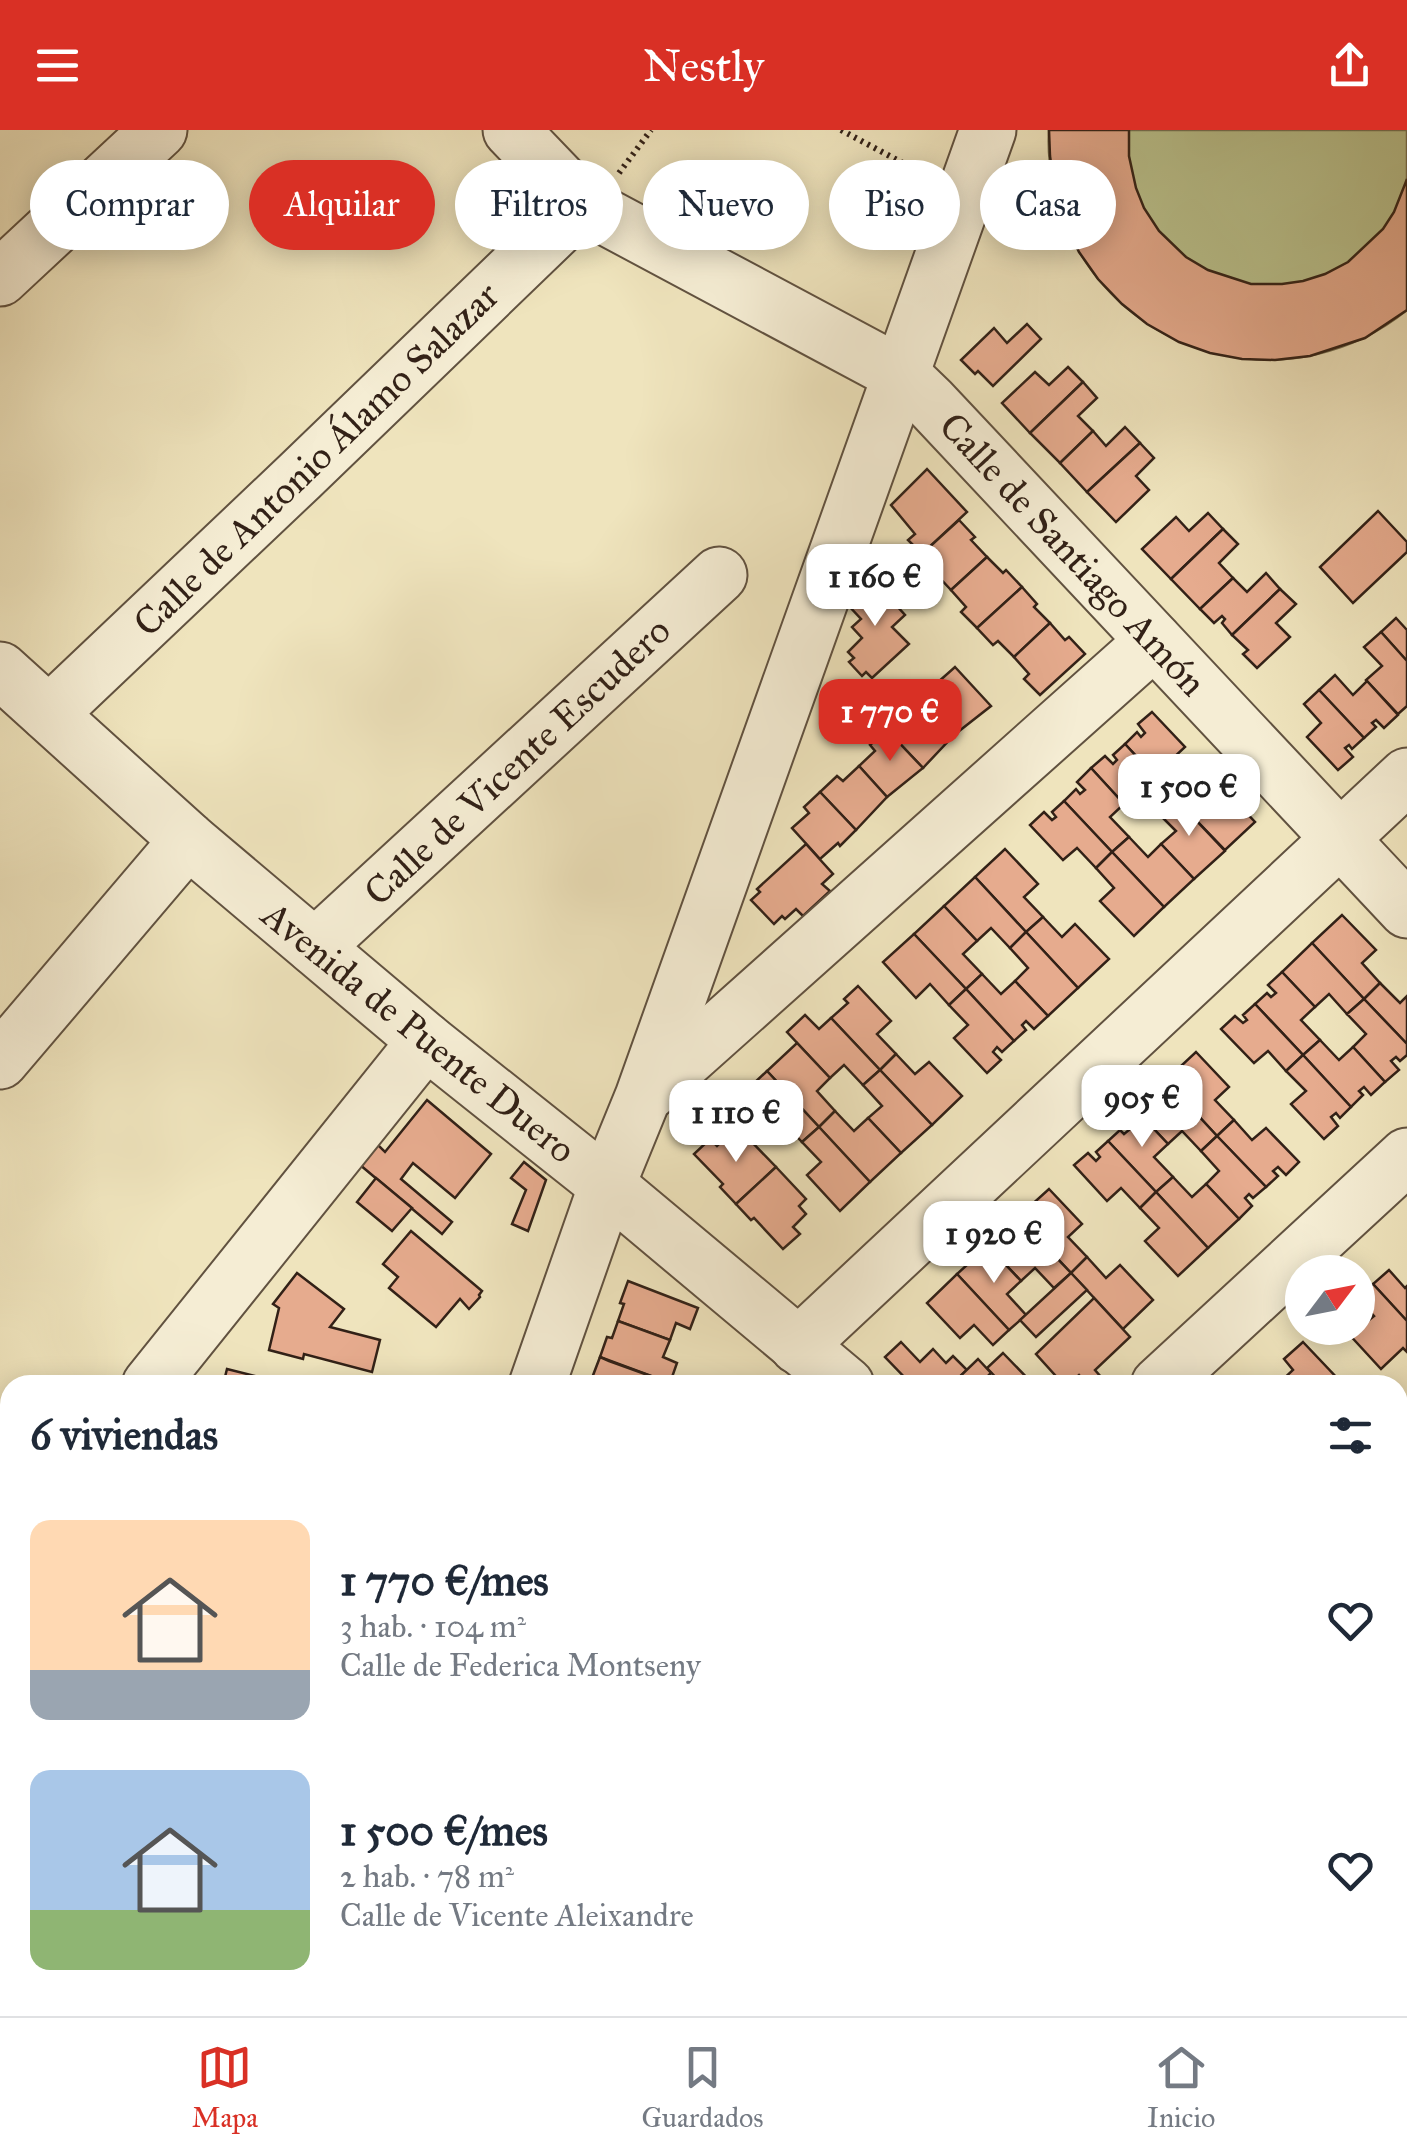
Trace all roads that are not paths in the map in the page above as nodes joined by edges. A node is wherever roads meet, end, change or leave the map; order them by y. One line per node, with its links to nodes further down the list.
1 (160, 130): 7 (street)
2 (511, 130): 4 (street, Calle de Santiago Amón)
3 (988, 130): 8 (street)
4 (540, 160)
5 (623, 226): 8 (street, Calle de Santiago Amón)
6 (534, 250): 12 (street, Calle de Antonio Álamo Salazar)
7 (0, 278)
8 (902, 376): 10 (street, Calle de Santiago Amón); 20 (street)
9 (719, 575): 17 (street, Calle de Vicente Escudero)
10 (1154, 640): 14 (street, Calle de Santiago Amón); 20 (street)
11 (0, 670): 12 (street, Avenida de Puente Duero)
12 (48, 714): 15 (street, Avenida de Puente Duero)
13 (1407, 776): 14 (street)
14 (1340, 838): 16 (street, Calle de Santiago Amón); 23 (street)
15 (188, 840): 17 (street, Avenida de Puente Duero); 19 (street)
16 (1407, 910)
17 (315, 947): 18 (street, Avenida de Puente Duero)
18 (426, 1041): 22 (street, Avenida de Puente Duero); 24 (street)
19 (0, 1061)
20 (643, 1097): 22 (street)
21 (1407, 1156): 27 (street)
22 (607, 1185): 23 (street, Avenida de Puente Duero); 25 (street)
23 (798, 1346): 26 (street, Avenida de Puente Duero)
24 (158, 1375)
25 (540, 1375)
26 (834, 1375)
27 (1170, 1375)

